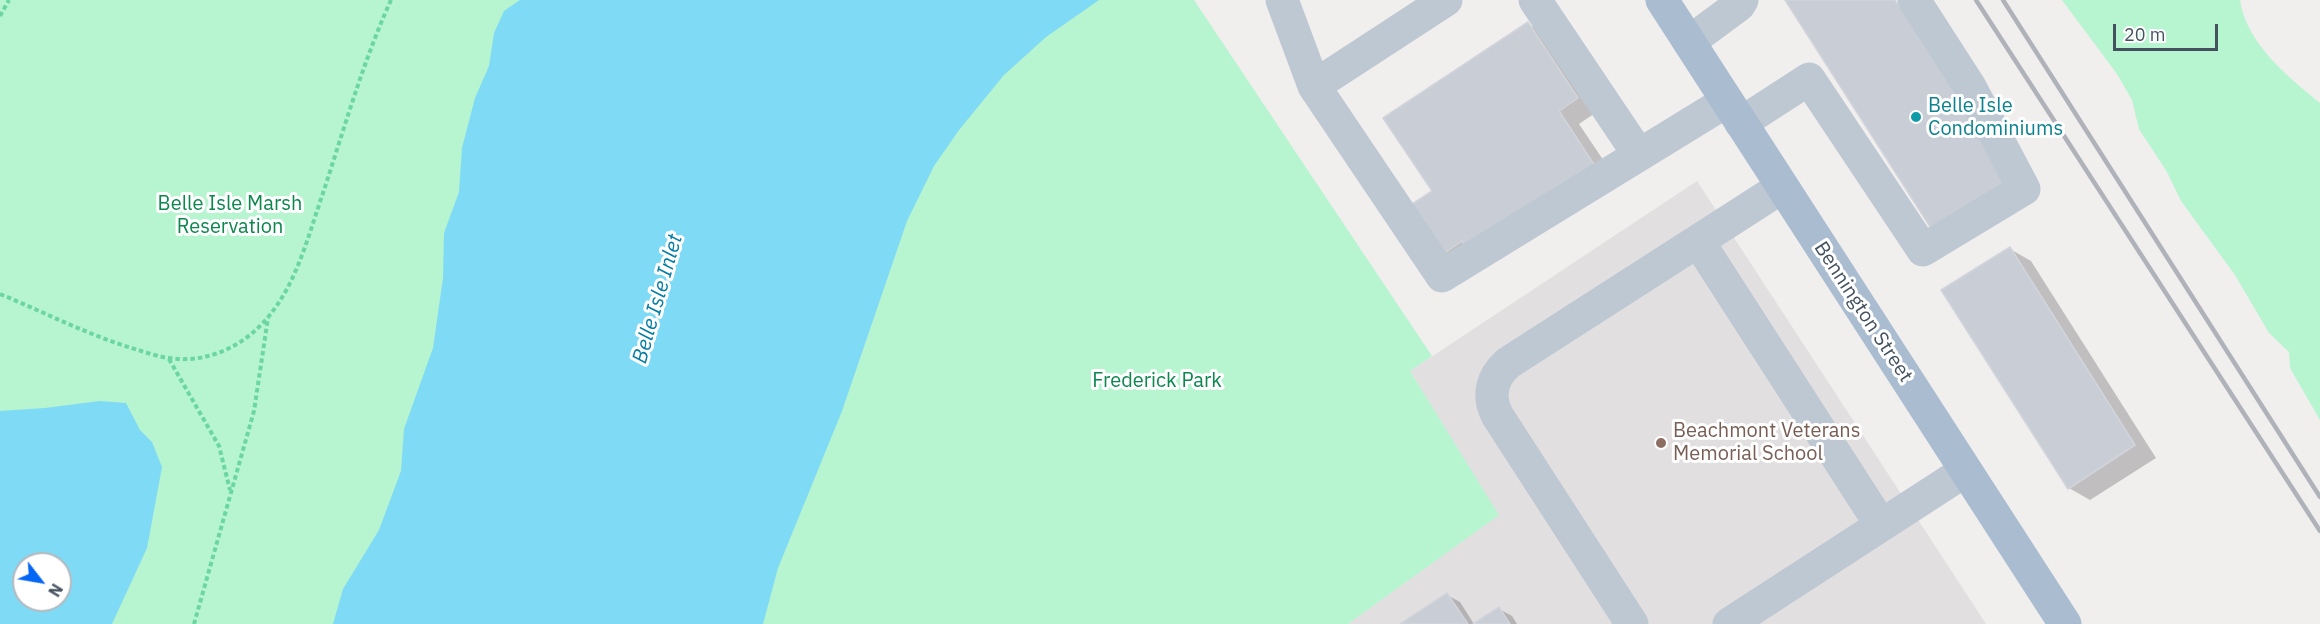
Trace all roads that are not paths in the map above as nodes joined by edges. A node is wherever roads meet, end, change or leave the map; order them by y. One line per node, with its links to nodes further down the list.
1 (1282, 0): 8 (lane)
2 (1446, 0): 8 (lane)
3 (1535, 0): 10 (lane)
4 (1662, 0): 7 (main road, Bennington Street)
5 (1742, 0): 7 (lane)
6 (1914, 0): 9 (lane)
7 (1689, 42): 9 (main road, Bennington Street)
8 (1314, 86): 10 (lane)
9 (1734, 112): 10 (lane); 11 (main road, Bennington Street)
10 (1639, 154)
11 (1782, 187): 12 (lane); 13 (main road, Bennington Street)
12 (1698, 241): 14 (lane); 15 (lane)
13 (1965, 471): 14 (lane); 17 (main road, Bennington Street)
14 (1881, 525): 16 (lane)
15 (1632, 624)
16 (1729, 624)
17 (2065, 624)

